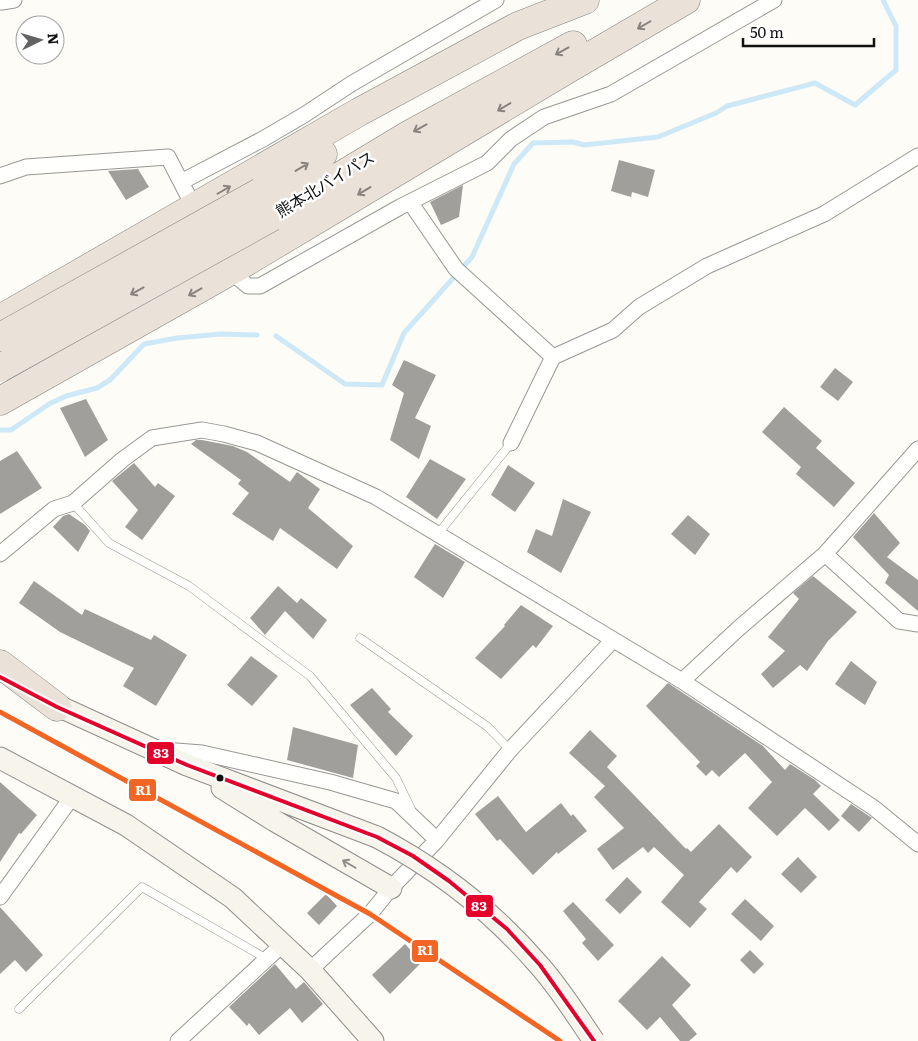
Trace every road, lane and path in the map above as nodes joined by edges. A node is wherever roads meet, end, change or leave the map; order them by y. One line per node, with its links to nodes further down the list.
1 (496, 0): 8 (street)
2 (586, 0): 10 (highway, one-way to 2); 13 (highway, 熊本北バイパス, one-way to 2, bridge)
3 (650, 0): 15 (highway, 熊本北バイパス, one-way to 15, bridge)
4 (686, 0): 11 (highway, one-way to 11)
5 (774, 0): 9 (street)
6 (918, 156): 14 (street)
7 (0, 176): 8 (street)
8 (181, 182): 10 (street)
9 (410, 202): 11 (street); 14 (street)
10 (194, 208): 11 (street); 12 (highway)
11 (230, 271): 16 (highway, one-way to 16)
12 (0, 319)
13 (0, 337)
14 (553, 357): 17 (street)
15 (0, 368)
16 (0, 401)
17 (511, 443): 20 (lane)
18 (918, 449): 22 (street)
19 (73, 503): 20 (street); 21 (street); 35 (lane)
20 (437, 535): 25 (street)
21 (0, 554)
22 (826, 554): 23 (street); 28 (street)
23 (918, 624)
24 (360, 638): 31 (lane)
25 (613, 640): 28 (street); 31 (street)
26 (0, 664): 29 (highway)
27 (0, 677): 29 (main road)
28 (682, 680): 37 (street)
29 (57, 707): 30 (main road)
30 (151, 749): 33 (main road); 35 (street)
31 (510, 750): 36 (street)
32 (0, 758): 34 (main road)
33 (187, 765): 38 (main road, one-way to 33); 46 (main road, bridge)
34 (72, 797): 39 (street); 40 (main road)
35 (414, 817): 36 (street)
36 (437, 840): 38 (street)
37 (918, 844)
38 (392, 888): 42 (street)
39 (0, 897)
40 (283, 944): 41 (street); 42 (main road)
41 (267, 959): 43 (lane); 44 (street)
42 (310, 970): 45 (main road)
43 (19, 1008)
44 (178, 1041)
45 (372, 1041)
46 (594, 1041)

